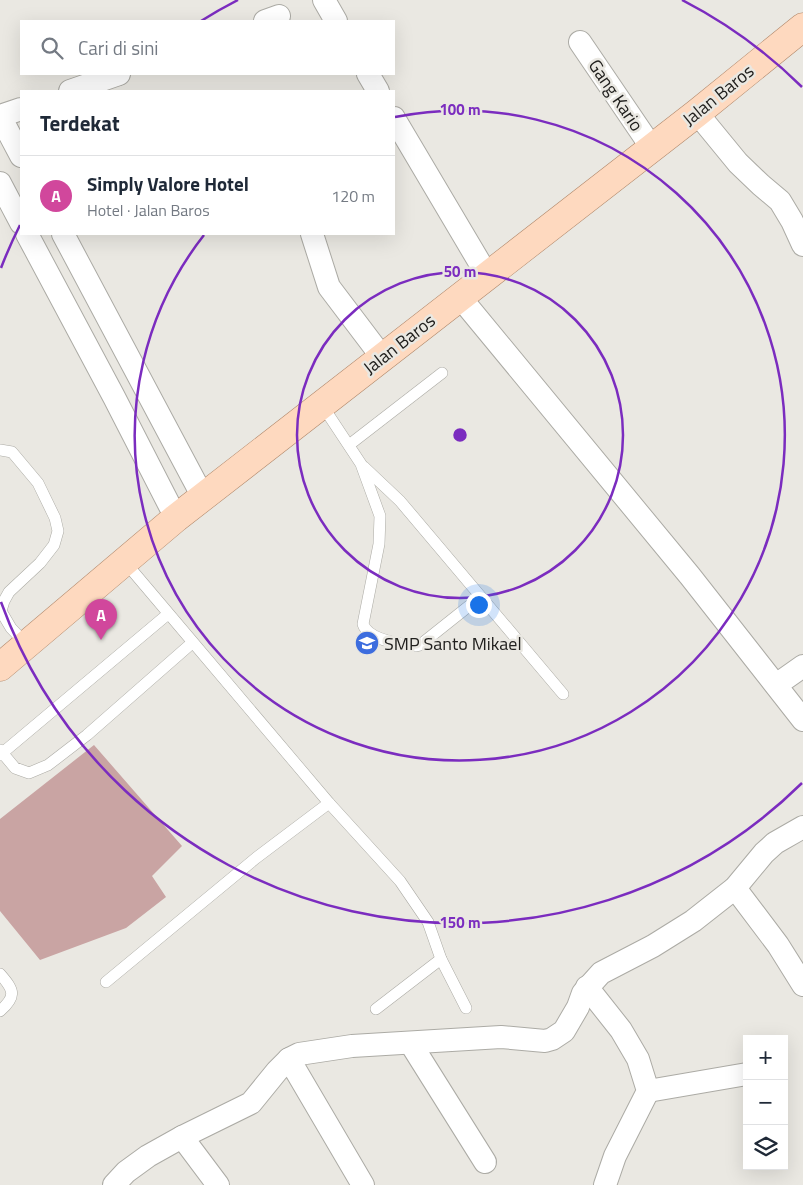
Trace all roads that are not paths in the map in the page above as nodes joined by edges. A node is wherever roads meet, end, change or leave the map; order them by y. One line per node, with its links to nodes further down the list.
1 (324, 0): 2 (street)
2 (335, 20)
3 (803, 27): 10 (main road, Jalan Baros)
4 (580, 42): 13 (street, Gang Kario)
5 (116, 75): 7 (street)
6 (369, 75): 8 (street)
7 (73, 90)
8 (377, 90)
9 (20, 109): 11 (street)
10 (697, 113): 13 (main road, Jalan Baros); 20 (street)
11 (0, 116): 14 (street)
12 (395, 120): 21 (street)
13 (652, 148): 21 (main road, Jalan Baros)
14 (20, 154)
15 (0, 183): 16 (street)
16 (20, 221)
17 (28, 235): 27 (street)
18 (64, 235): 26 (street)
19 (312, 235): 23 (street)
20 (803, 246)
21 (488, 275): 22 (main road, Jalan Baros)
22 (459, 296): 23 (main road, Jalan Baros); 40 (street)
23 (382, 357): 25 (main road, Jalan Baros)
24 (442, 373): 28 (lane)
25 (321, 404): 28 (lane); 31 (main road, Jalan Baros)
26 (161, 417): 27 (street); 31 (street)
27 (132, 432): 32 (street)
28 (348, 445): 30 (lane)
29 (0, 450): 37 (lane)
30 (361, 464): 34 (lane); 41 (lane)
31 (203, 497): 32 (main road, Jalan Baros)
32 (176, 518): 33 (main road, Jalan Baros)
33 (124, 562): 35 (lane); 37 (main road, Jalan Baros)
34 (469, 606)
35 (168, 614): 36 (lane); 43 (lane)
36 (192, 643): 43 (lane); 44 (lane)
37 (27, 645): 39 (main road, Jalan Baros)
38 (803, 666): 40 (street)
39 (0, 667)
40 (776, 684): 42 (street)
41 (563, 694)
42 (803, 720)
43 (1, 753)
44 (329, 803): 47 (lane); 49 (lane)
45 (803, 827): 46 (street)
46 (735, 888): 50 (street); 51 (street)
47 (441, 959): 52 (lane); 53 (lane)
48 (0, 974): 54 (lane)
49 (106, 982)
50 (803, 985)
51 (583, 997): 55 (street); 58 (street)
52 (466, 1008)
53 (376, 1009)
54 (0, 1011)
55 (411, 1044): 56 (street); 60 (street)
56 (289, 1059): 59 (street); 63 (street)
57 (743, 1075): 58 (street)
58 (648, 1091): 64 (street)
59 (182, 1137): 61 (street); 62 (street)
60 (485, 1162)
61 (114, 1185)
62 (218, 1185)
63 (363, 1185)
64 (605, 1185)

